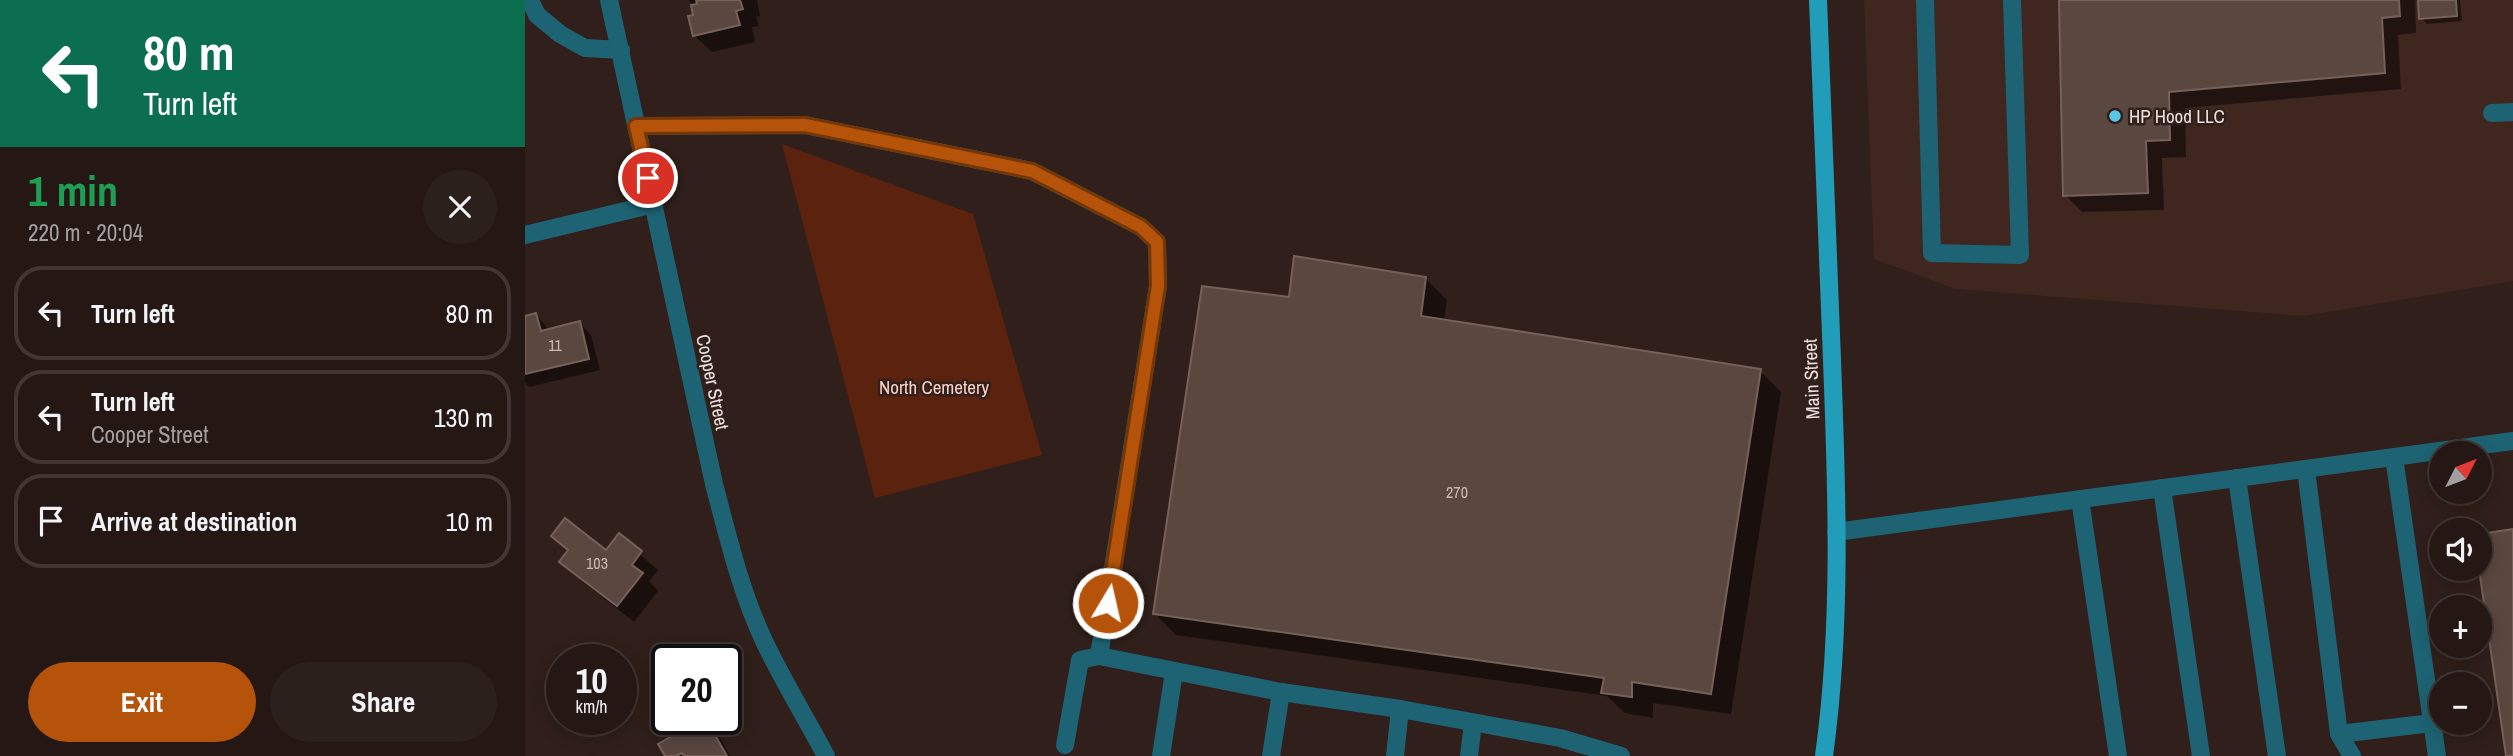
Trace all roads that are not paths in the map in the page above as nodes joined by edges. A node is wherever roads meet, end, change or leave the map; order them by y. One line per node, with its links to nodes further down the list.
1 (530, 0): 6 (street)
2 (609, 0): 6 (street, Cooper Street)
3 (1818, 0): 18 (main road, Main Street)
4 (1926, 0): 5 (street)
5 (2012, 0)
6 (621, 50): 9 (street, Cooper Street)
7 (2513, 112): 8 (street)
8 (2492, 113)
9 (636, 126): 10 (street, Cooper Street); 19 (street)
10 (654, 204): 11 (street); 30 (street, Cooper Street)
11 (525, 235)
12 (2513, 441): 13 (street)
13 (2394, 457): 14 (street); 22 (street)
14 (2306, 469): 15 (street); 26 (street)
15 (2237, 478): 16 (street); 39 (street)
16 (2162, 488): 17 (street); 38 (street)
17 (2080, 499): 18 (street); 37 (street)
18 (1836, 532): 36 (main road, Main Street)
19 (1099, 656): 20 (street); 28 (street)
20 (1174, 672): 21 (street); 31 (street)
21 (1281, 692): 23 (street); 32 (street)
22 (2429, 702)
23 (1400, 709): 24 (street); 33 (street)
24 (1473, 723): 29 (street); 34 (street)
25 (2429, 723): 26 (street)
26 (2339, 734): 40 (street)
27 (2434, 735): 41 (street)
28 (1065, 745)
29 (1558, 747): 35 (street)
30 (826, 756)
31 (1161, 756)
32 (1271, 756)
33 (1395, 756)
34 (1469, 756)
35 (1621, 756)
36 (1824, 756)
37 (2118, 756)
38 (2201, 756)
39 (2277, 756)
40 (2352, 756)
41 (2437, 756)

